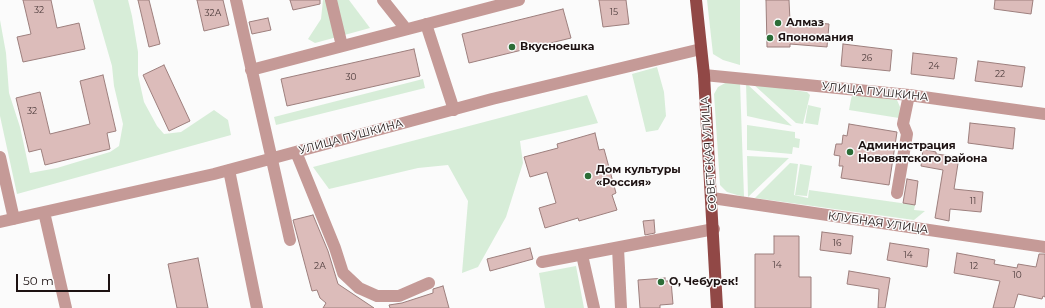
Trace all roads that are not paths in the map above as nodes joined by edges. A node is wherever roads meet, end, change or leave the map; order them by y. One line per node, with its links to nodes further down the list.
1 (236, 0): 10 (street)
2 (331, 0): 8 (street)
3 (383, 0): 7 (street)
4 (519, 0): 6 (street)
5 (696, 0): 9 (main road, СОВЕТСКАЯ УЛИЦА)
6 (426, 24): 7 (street); 13 (street)
7 (406, 29): 8 (street)
8 (342, 46): 10 (street)
9 (701, 49): 11 (main road, СОВЕТСКАЯ УЛИЦА); 13 (street, УЛИЦА ПУШКИНА)
10 (251, 70): 17 (street)
11 (704, 75): 12 (street, УЛИЦА ПУШКИНА); 20 (main road, СОВЕТСКАЯ УЛИЦА)
12 (909, 94): 14 (street, УЛИЦА ПУШКИНА); 19 (street)
13 (454, 110): 15 (street, УЛИЦА ПУШКИНА)
14 (1045, 114)
15 (296, 152): 17 (street, УЛИЦА ПУШКИНА); 30 (street)
16 (0, 157): 22 (street)
17 (270, 159): 18 (street, УЛИЦА ПУШКИНА); 25 (street)
18 (229, 170): 21 (street, УЛИЦА ПУШКИНА); 32 (street)
19 (897, 193)
20 (712, 198): 24 (main road, СОВЕТСКАЯ УЛИЦА); 26 (street, КЛУБНАЯ УЛИЦА)
21 (44, 212): 22 (street, УЛИЦА ПУШКИНА); 31 (street)
22 (14, 219): 23 (street, УЛИЦА ПУШКИНА)
23 (0, 222)
24 (714, 229): 27 (street); 35 (main road, СОВЕТСКАЯ УЛИЦА)
25 (290, 240)
26 (1045, 247)
27 (618, 248): 28 (street); 34 (street)
28 (582, 255): 29 (street); 33 (street)
29 (542, 262)
30 (429, 284)
31 (66, 308)
32 (257, 308)
33 (594, 308)
34 (621, 308)
35 (717, 308)

